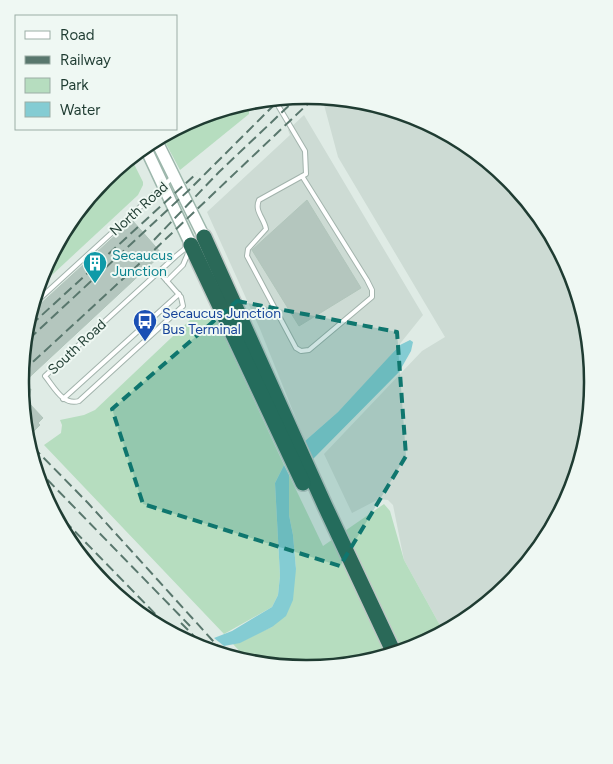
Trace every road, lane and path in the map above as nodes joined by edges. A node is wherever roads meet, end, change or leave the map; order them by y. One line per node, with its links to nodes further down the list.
1 (278, 106): 5 (lane)
2 (159, 146): 4 (main road)
3 (148, 154): 6 (main road)
4 (175, 176): 6 (lane, North Road); 7 (main road)
5 (302, 176): 5 (lane)
6 (163, 186): 7 (main road); 11 (lane, North Road)
7 (198, 241): 8 (lane, South Road); 9 (lane); 13 (highway); 14 (highway)
8 (159, 272): 9 (lane); 12 (lane, South Road)
9 (167, 281): 10 (lane)
10 (179, 294): 12 (lane); 12 (lane)
11 (42, 297)
12 (63, 398)
13 (391, 646)
14 (381, 649)

